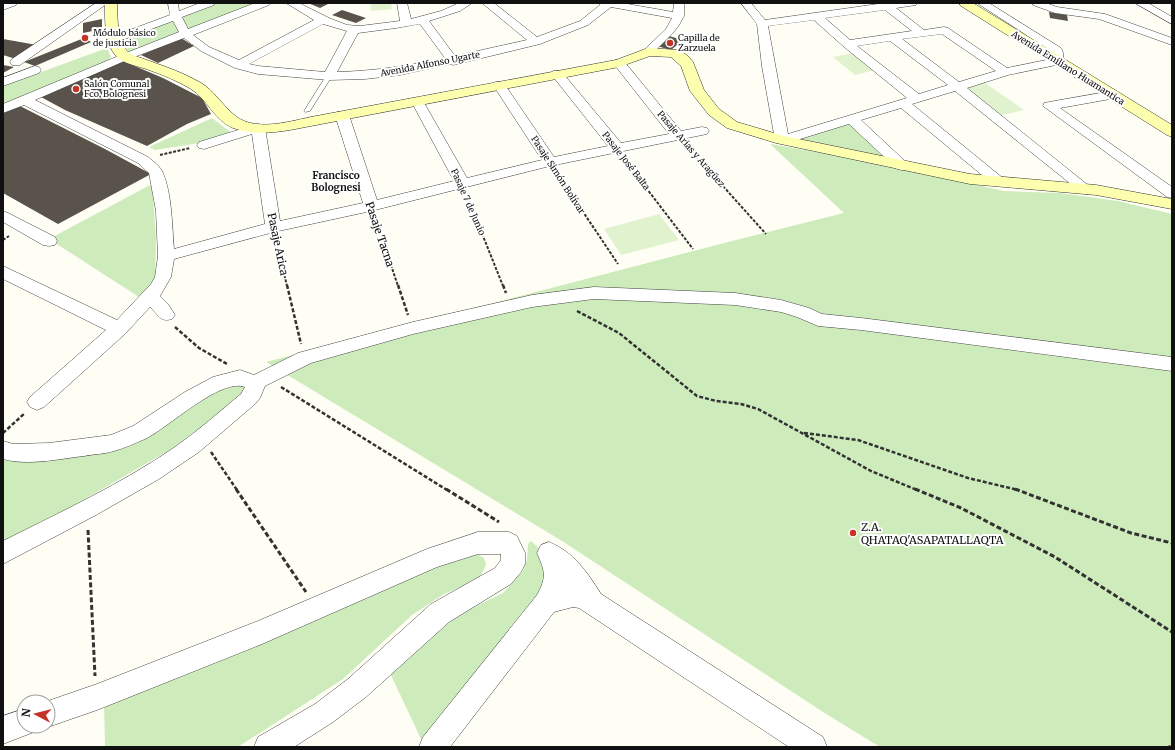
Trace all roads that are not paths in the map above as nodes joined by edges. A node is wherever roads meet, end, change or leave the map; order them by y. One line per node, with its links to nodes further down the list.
1 (12, 3): 21 (street)
2 (103, 3): 44 (street)
3 (112, 3): 34 (street)
4 (173, 3): 22 (street)
5 (210, 3): 22 (street)
6 (265, 3): 33 (street)
7 (291, 3): 26 (street)
8 (402, 3): 29 (street)
9 (439, 3): 23 (street)
10 (467, 3): 23 (street)
11 (487, 3): 36 (street)
12 (607, 3): 24 (street); 36 (street, Avenida Alfonso Ugarte)
13 (679, 3): 24 (street)
14 (746, 3): 30 (street)
15 (912, 3): 20 (street)
16 (965, 3): 43 (street, Avenida Emiliano Huamantica)
17 (982, 3): 43 (street)
18 (1037, 3): 37 (street)
19 (1140, 3): 28 (street)
20 (891, 5): 25 (street); 32 (street)
21 (3, 7)
22 (176, 16): 33 (street); 34 (street)
23 (437, 16): 27 (street)
24 (679, 16): 39 (street)
25 (816, 16): 30 (street); 38 (street)
26 (324, 19): 31 (street); 46 (street)
27 (422, 19): 29 (street); 42 (street)
28 (1172, 20)
29 (406, 22): 31 (street)
30 (762, 24): 66 (street)
31 (354, 29): 49 (street)
32 (921, 33): 35 (street); 47 (street)
33 (186, 34): 40 (street); 46 (street, Avenida Alfonso Ugarte)
34 (114, 35): 40 (street)
35 (893, 38): 38 (street); 52 (street)
36 (536, 42): 42 (street, Avenida Alfonso Ugarte)
37 (1172, 42)
38 (847, 44): 54 (street)
39 (648, 52): 45 (street); 66 (street)
40 (125, 57): 55 (street); 62 (street)
41 (3, 58): 44 (street)
42 (453, 61): 49 (street, Avenida Alfonso Ugarte)
43 (1057, 61): 47 (street); 53 (street, Avenida Emiliano Huamantica)
44 (16, 62): 50 (street)
45 (619, 63): 48 (street); 65 (street, Pasaje Arias y Aragüez)
46 (239, 65): 49 (street, Avenida Alfonso Ugarte)
47 (1005, 72): 52 (street)
48 (558, 74): 51 (street); 68 (street, Pasaje José Balta)
49 (329, 76): 59 (lane)
50 (3, 82)
51 (499, 85): 56 (street); 69 (street, Pasaje Simón Bolívar)
52 (958, 86): 54 (street); 73 (street)
53 (1112, 95): 64 (street, Avenida Emiliano Huamantica); 74 (street)
54 (917, 99): 57 (street)
55 (25, 100): 58 (street); 80 (street)
56 (417, 101): 60 (street); 72 (street, Pasaje 7 de Junio)
57 (903, 103): 61 (street); 71 (street)
58 (3, 109)
59 (307, 111)
60 (342, 116): 62 (street); 76 (street, Pasaje Tacna)
61 (852, 119): 66 (street); 70 (street)
62 (258, 128): 67 (street); 78 (street, Pasaje Arica)
63 (702, 131): 65 (street)
64 (1172, 132)
65 (678, 136): 68 (street)
66 (782, 140): 70 (street)
67 (204, 145)
68 (617, 148): 69 (street)
69 (550, 162): 72 (street)
70 (902, 166): 71 (street)
71 (1000, 182): 73 (street)
72 (463, 184): 76 (street)
73 (1087, 190): 75 (street)
74 (1172, 194)
75 (1172, 204)
76 (371, 206): 78 (street)
77 (3, 216): 79 (street)
78 (273, 228): 80 (street)
79 (49, 241)
80 (166, 256): 82 (street)
81 (3, 272): 84 (street)
82 (149, 296): 83 (street); 84 (street)
83 (166, 316)
84 (119, 329): 87 (street)
85 (1172, 364): 86 (street)
86 (259, 380): 88 (street); 89 (street)
87 (37, 402)
88 (3, 450)
89 (3, 553)
90 (546, 603): 91 (street); 91 (street); 96 (street)
91 (593, 604): 97 (street)
92 (56, 711): 95 (street)
93 (16, 725): 94 (street)
94 (3, 730)
95 (268, 747)
96 (433, 747)
97 (813, 747)

